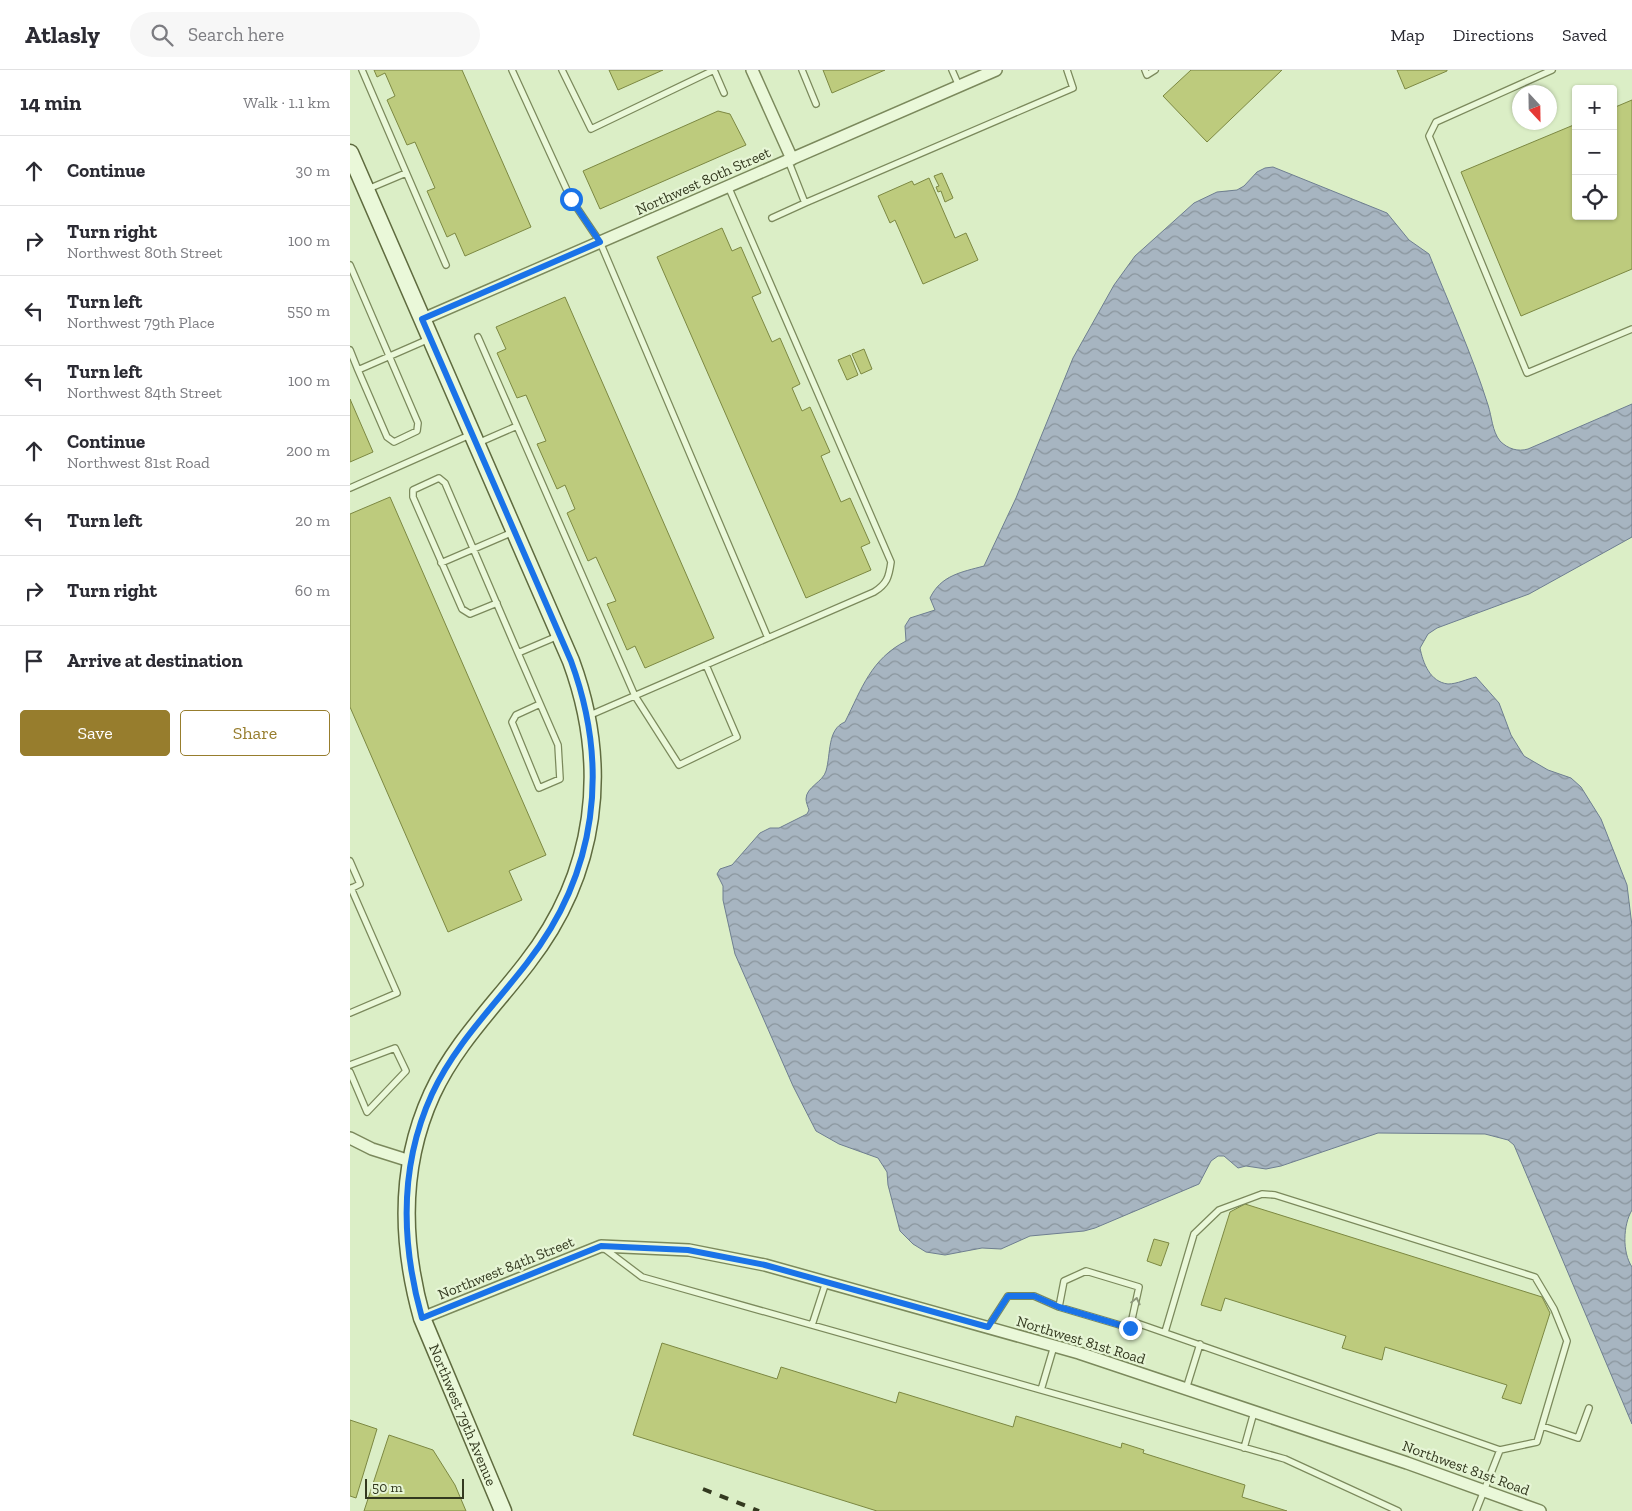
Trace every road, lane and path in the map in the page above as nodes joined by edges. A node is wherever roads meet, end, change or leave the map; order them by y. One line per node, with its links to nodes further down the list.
1 (362, 70): 18 (lane)
2 (512, 70): 23 (lane)
3 (562, 70): 4 (lane)
4 (714, 70): 14 (lane)
5 (752, 70): 17 (street)
6 (802, 70): 15 (lane)
7 (952, 70): 13 (lane)
8 (996, 70): 13 (street, Northwest 80th Street)
9 (1067, 70): 21 (lane)
10 (1145, 70): 11 (lane)
11 (1155, 70)
12 (1552, 70): 28 (lane)
13 (959, 86): 17 (street, Northwest 80th Street)
14 (724, 93)
15 (816, 104)
16 (350, 153): 19 (main road, Northwest 79th Avenue)
17 (790, 160): 20 (street, Northwest 80th Street); 21 (lane)
18 (406, 173): 19 (lane); 25 (lane)
19 (360, 181): 27 (main road, Northwest 79th Avenue)
20 (728, 186): 23 (street, Northwest 80th Street); 42 (lane)
21 (806, 203): 22 (lane)
22 (772, 218)
23 (600, 242): 27 (street, Northwest 80th Street); 42 (lane)
24 (350, 265): 26 (lane)
25 (446, 265)
26 (352, 276): 32 (lane)
27 (422, 319): 30 (main road, Northwest 79th Avenue)
28 (1632, 329)
29 (478, 337): 34 (lane)
30 (431, 338): 32 (lane); 35 (main road, Northwest 79th Avenue)
31 (350, 350): 33 (lane)
32 (390, 356): 33 (lane); 33 (lane)
33 (358, 370)
34 (517, 426): 35 (lane); 45 (lane)
35 (474, 439): 36 (lane); 37 (main road, Northwest 79th Avenue)
36 (350, 488)
37 (515, 531): 38 (lane); 41 (main road, Northwest 79th Avenue)
38 (474, 549): 39 (lane); 39 (lane); 40 (lane)
39 (441, 563): 40 (lane)
40 (497, 603): 43 (lane)
41 (560, 635): 43 (lane); 47 (main road, Northwest 79th Avenue)
42 (768, 638): 44 (lane)
43 (518, 653): 46 (lane)
44 (706, 665): 45 (lane); 45 (lane)
45 (636, 696): 47 (lane)
46 (540, 704): 46 (lane)
47 (587, 717): 54 (main road, Northwest 79th Avenue)
48 (350, 862): 49 (lane)
49 (350, 888): 50 (lane)
50 (350, 1013)
51 (350, 1066): 52 (lane)
52 (350, 1072)
53 (350, 1138): 54 (street)
54 (410, 1161): 58 (main road, Northwest 79th Avenue)
55 (601, 1246): 56 (street, Northwest 81st Road); 58 (street, Northwest 84th Street); 60 (lane)
56 (826, 1282): 60 (lane); 61 (street, Northwest 81st Road)
57 (1059, 1307): 59 (lane); 59 (lane, one-way to 57); 61 (lane)
58 (422, 1318): 73 (main road, Northwest 79th Avenue)
59 (1131, 1321): 62 (lane)
60 (812, 1325): 66 (lane)
61 (988, 1327): 64 (street, Northwest 81st Road)
62 (1165, 1332): 63 (lane); 69 (lane)
63 (1200, 1344): 65 (lane); 71 (lane)
64 (1054, 1346): 65 (street, Northwest 81st Road); 66 (lane)
65 (1186, 1389): 68 (street, Northwest 81st Road)
66 (1041, 1390): 70 (lane)
67 (1589, 1408): 69 (lane)
68 (1254, 1412): 70 (lane); 72 (street, Northwest 81st Road)
69 (1542, 1426): 71 (lane)
70 (1244, 1448): 74 (lane)
71 (1500, 1450): 72 (lane)
72 (1483, 1490): 75 (lane); 76 (street, Northwest 81st Road)
73 (503, 1511)
74 (1398, 1511)
75 (1476, 1511)
76 (1540, 1511)

